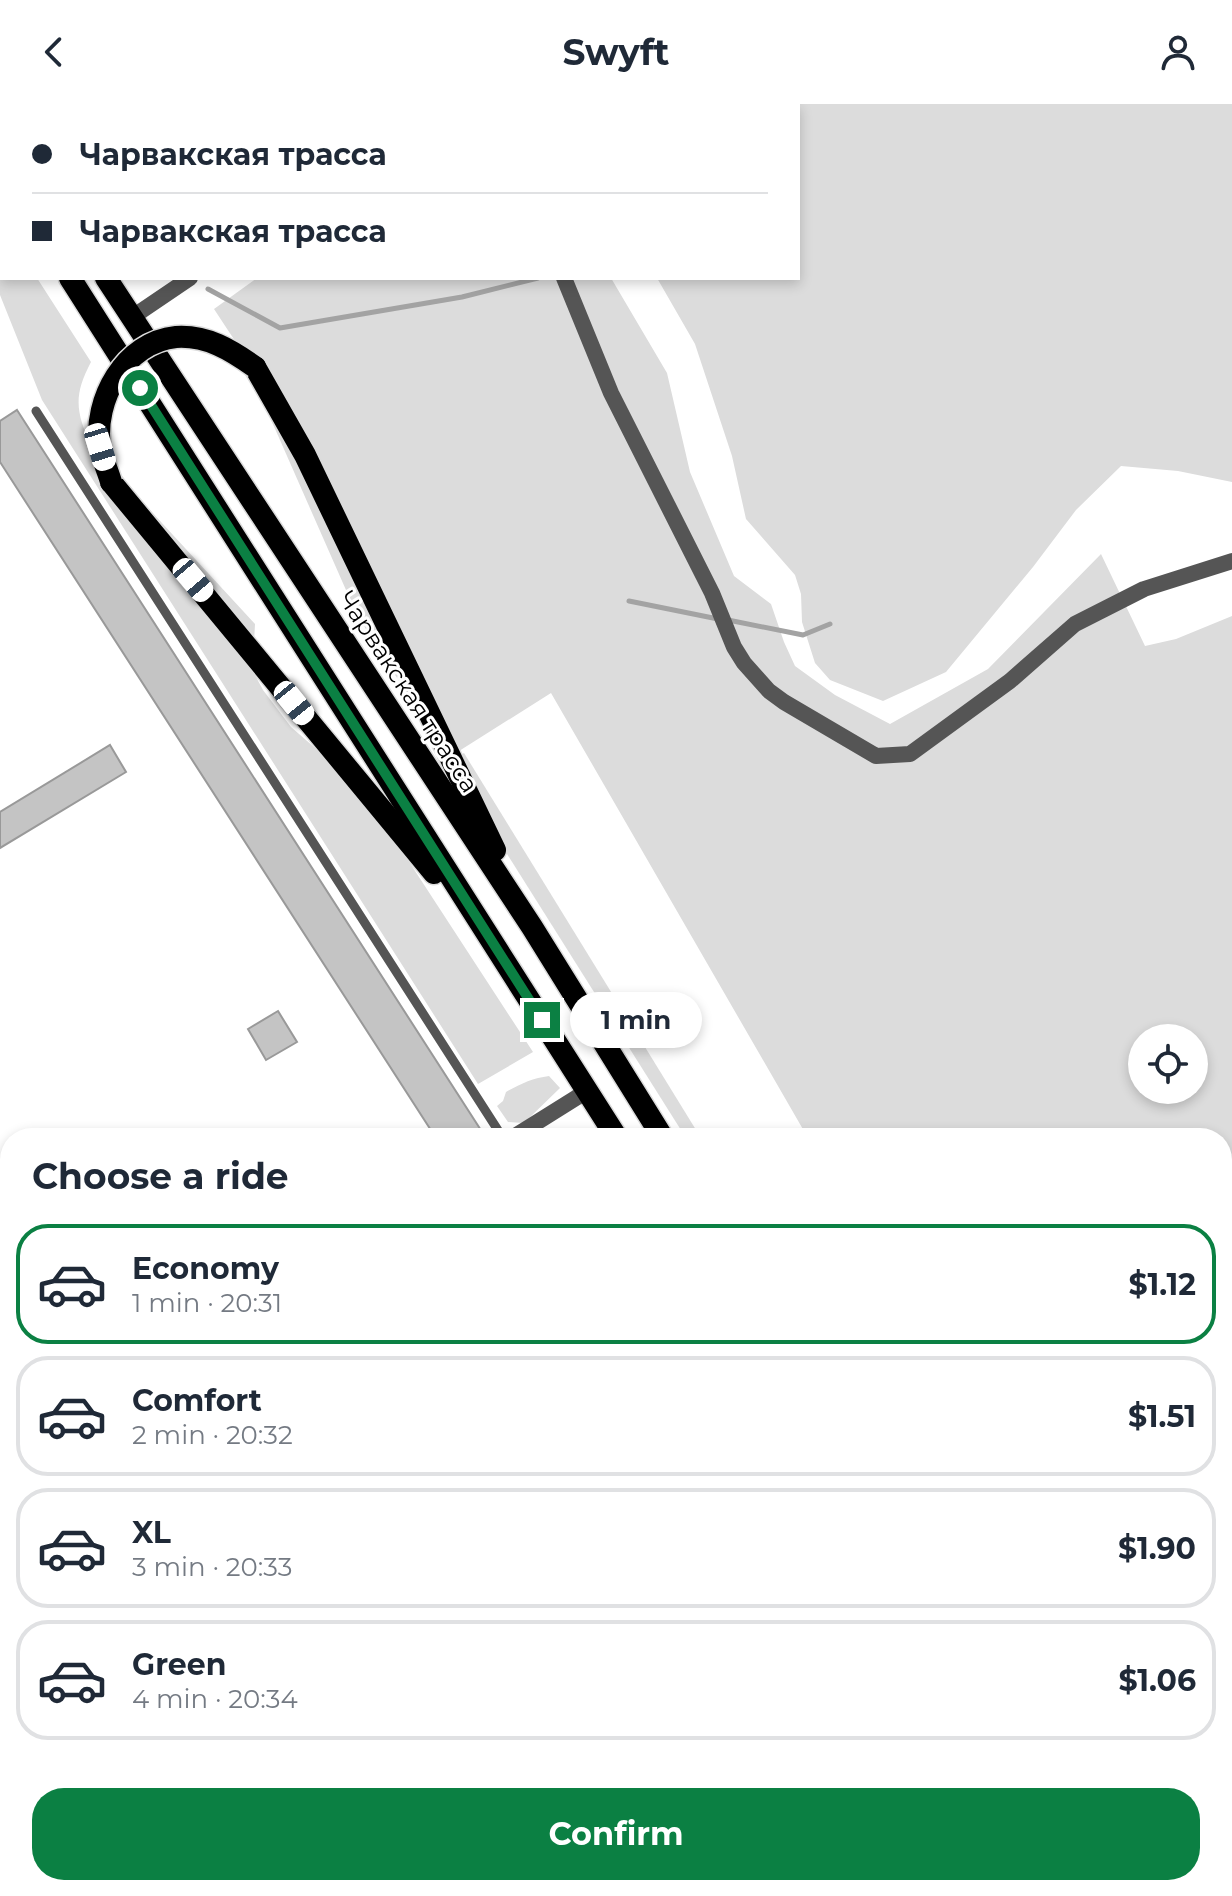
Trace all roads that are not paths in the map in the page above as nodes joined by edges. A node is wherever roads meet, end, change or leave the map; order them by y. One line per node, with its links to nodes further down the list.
1 (71, 280): 9 (highway)
2 (107, 280): 5 (highway, Чарвакская трасса)
3 (187, 280): 5 (street)
4 (565, 280): 7 (street)
5 (131, 318): 8 (highway, Чарвакская трасса)
6 (36, 411): 11 (lane)
7 (1232, 561)
8 (532, 927): 9 (highway, bridge); 15 (highway, Чарвакская трасса)
9 (498, 949): 10 (highway)
10 (587, 1091): 12 (street); 13 (highway); 14 (highway)
11 (497, 1128)
12 (528, 1128)
13 (604, 1128)
14 (611, 1128)
15 (657, 1128)

